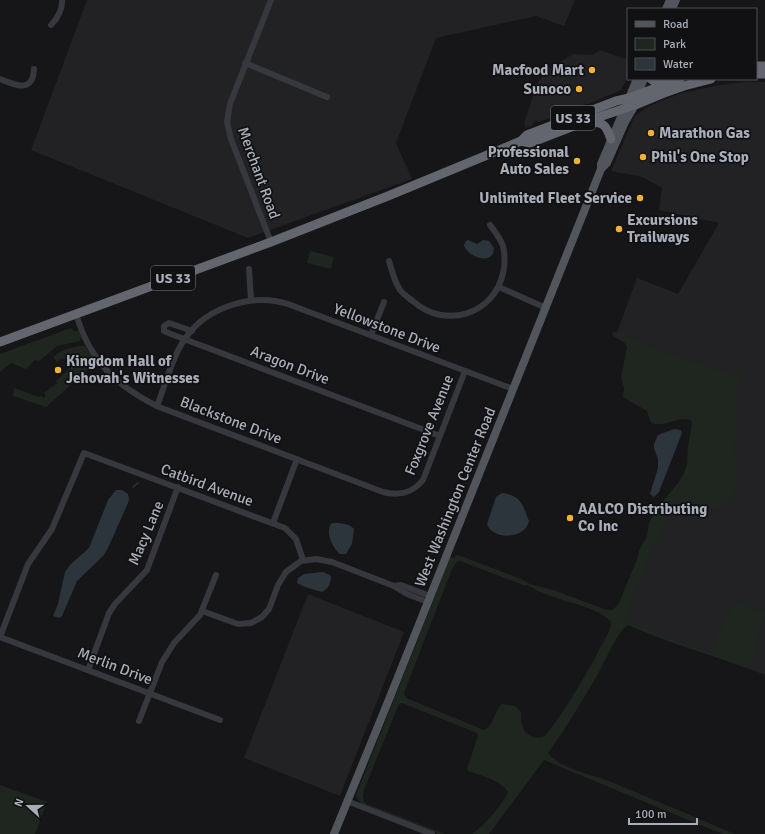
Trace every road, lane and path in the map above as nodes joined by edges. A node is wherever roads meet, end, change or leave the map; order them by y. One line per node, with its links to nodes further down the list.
1 (62, 0): 3 (street)
2 (271, 0): 4 (street, Merchant Road)
3 (51, 25)
4 (245, 63): 12 (street); 20 (street, Merchant Road)
5 (34, 70): 6 (street)
6 (0, 79)
7 (637, 80): 13 (main road, West Washington Center Road)
8 (643, 80): 13 (main road, West Washington Center Road)
9 (653, 80): 10 (highway)
10 (676, 80): 13 (highway, US 33)
11 (707, 80): 13 (highway, US 33)
12 (327, 97)
13 (633, 99): 14 (highway, US 33); 17 (highway, US 33); 18 (main road, West Washington Center Road)
14 (624, 108): 15 (highway, US 33); 16 (main road, West Washington Center Road)
15 (584, 122): 16 (highway); 17 (highway, US 33)
16 (611, 139): 18 (main road, West Washington Center Road)
17 (521, 141): 20 (highway, US 33)
18 (601, 170): 26 (main road, West Washington Center Road)
19 (490, 225): 23 (street)
20 (271, 242): 27 (highway, US 33)
21 (390, 261): 23 (street)
22 (249, 269): 24 (street)
23 (499, 287): 26 (street)
24 (250, 300): 28 (street, Yellowstone Drive); 29 (street, Yellowstone Drive)
25 (384, 302): 29 (street)
26 (546, 308): 33 (main road, West Washington Center Road)
27 (76, 314): 31 (highway, US 33); 34 (street, Blackstone Drive)
28 (192, 331): 30 (street, Yellowstone Drive); 30 (street, Aragon Drive)
29 (371, 335): 32 (street, Yellowstone Drive)
30 (185, 340): 34 (street, Yellowstone Drive); 35 (street, Aragon Drive)
31 (0, 342)
32 (464, 371): 33 (street, Yellowstone Drive); 35 (street, Foxgrove Avenue)
33 (513, 389): 42 (main road, West Washington Center Road)
34 (157, 406): 36 (street, Blackstone Drive)
35 (440, 436): 38 (street, Foxgrove Avenue)
36 (297, 459): 38 (street, Blackstone Drive); 39 (street)
37 (178, 487): 39 (street, Catbird Avenue); 44 (street, Catbird Avenue); 45 (street, Macy Lane)
38 (416, 488)
39 (273, 523): 40 (street, Catbird Avenue)
40 (303, 560): 42 (street); 43 (street)
41 (216, 575): 43 (street)
42 (429, 599): 49 (main road, West Washington Center Road)
43 (202, 611): 46 (street)
44 (0, 637): 45 (street, Merlin Drive)
45 (88, 670): 46 (street, Merlin Drive)
46 (150, 693): 47 (street, Merlin Drive); 48 (street)
47 (220, 720)
48 (139, 721)
49 (347, 801): 50 (main road, West Washington Center Road); 51 (street)
50 (334, 834)
51 (432, 834)

